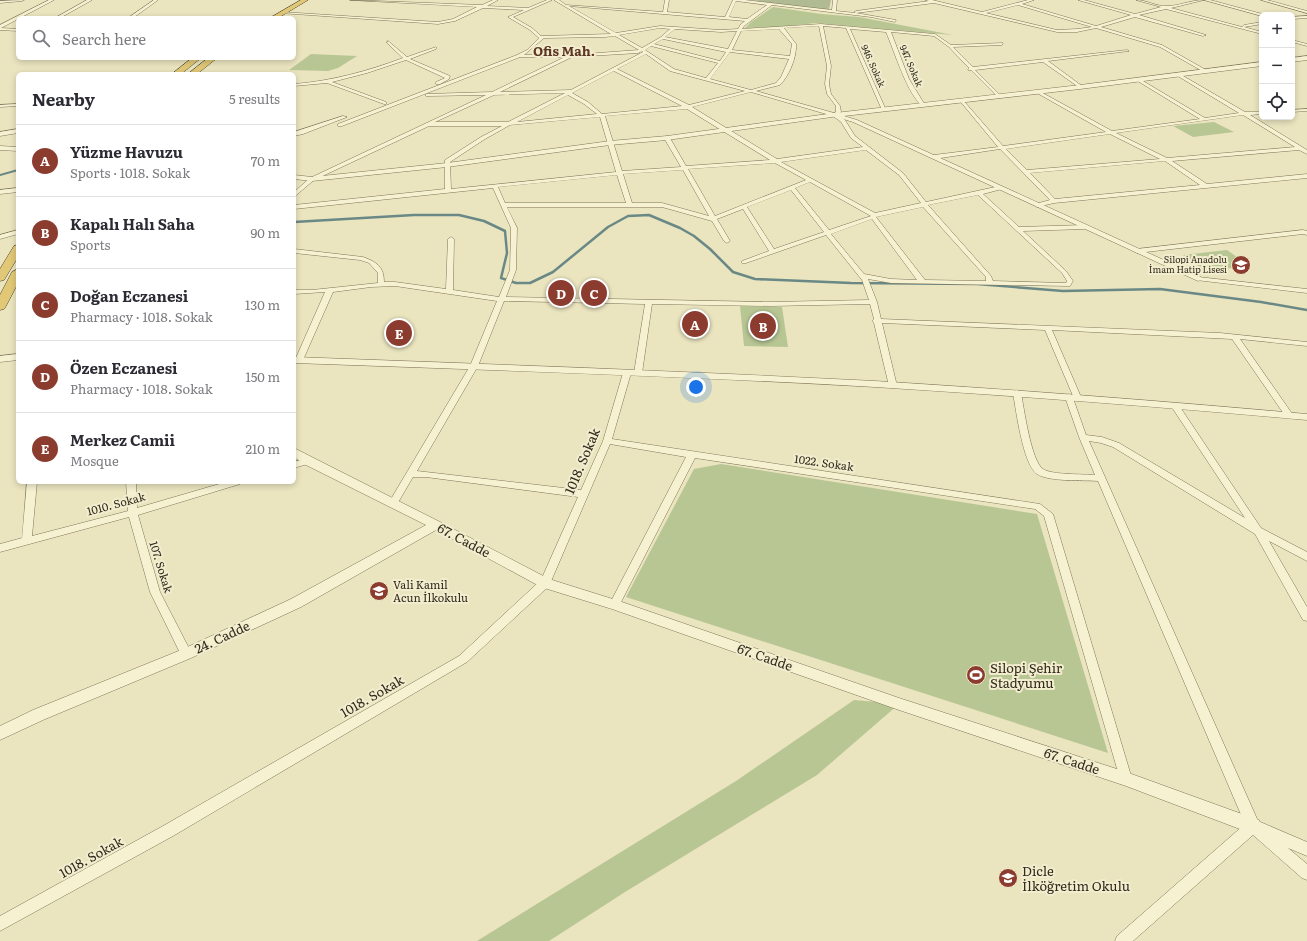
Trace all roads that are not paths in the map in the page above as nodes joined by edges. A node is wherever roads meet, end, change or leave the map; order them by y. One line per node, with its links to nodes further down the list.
1 (16, 0): 2 (street); 24 (street); 32 (street)
2 (22, 0)
3 (52, 0): 42 (street)
4 (90, 0): 43 (street)
5 (156, 0): 44 (street)
6 (292, 0): 45 (highway)
7 (305, 0): 36 (highway)
8 (352, 0): 26 (street)
9 (433, 0): 26 (street)
10 (496, 0): 30 (street)
11 (550, 0): 33 (street)
12 (556, 0): 29 (street)
13 (667, 0): 38 (street)
14 (736, 0): 27 (street); 49 (street)
15 (835, 0): 34 (street)
16 (927, 0): 25 (street)
17 (940, 0): 25 (street)
18 (1032, 0): 37 (street)
19 (1080, 0): 41 (street)
20 (1138, 0): 31 (street)
21 (1202, 0): 31 (street)
22 (1206, 0): 40 (street)
23 (1263, 0): 35 (street)
24 (0, 2)
25 (933, 2): 37 (street); 39 (street)
26 (429, 4): 30 (street)
27 (771, 4): 34 (street); 50 (street)
28 (1019, 4): 54 (street)
29 (564, 5): 38 (street); 64 (street)
30 (481, 6): 33 (street); 36 (street)
31 (1165, 7): 41 (street); 55 (street)
32 (0, 8)
33 (530, 9): 66 (street)
34 (834, 12): 39 (street)
35 (1307, 12)
36 (282, 13): 45 (highway)
37 (981, 13): 54 (street)
38 (665, 14): 49 (street)
39 (845, 14): 51 (street)
40 (1259, 14)
41 (1137, 15): 54 (street); 65 (street)
42 (22, 16)
43 (61, 16)
44 (133, 16)
45 (270, 16)
46 (1307, 16): 47 (street)
47 (1295, 18)
48 (16, 19): 58 (street)
49 (726, 19): 50 (street)
50 (746, 20): 61 (street)
51 (895, 21)
52 (1259, 23): 55 (street)
53 (821, 25): 57 (street); 59 (street); 117 (street)
54 (1098, 26): 91 (street)
55 (1239, 26): 63 (street)
56 (675, 27): 61 (street); 64 (street); 67 (street)
57 (780, 27): 61 (street); 80 (street)
58 (0, 28): 60 (street)
59 (848, 28): 62 (street); 112 (street, 946. Sokak)
60 (16, 30)
61 (738, 30): 75 (street)
62 (888, 31): 73 (street); 109 (street, 947. Sokak)
63 (1259, 32)
64 (614, 34): 66 (street); 77 (street)
65 (1204, 35)
66 (541, 38): 78 (street)
67 (662, 38): 71 (street); 75 (street)
68 (388, 42): 82 (street)
69 (1295, 42): 72 (street)
70 (1002, 44): 73 (street)
71 (652, 45): 77 (street); 87 (street)
72 (1307, 45)
73 (950, 46): 90 (street)
74 (435, 48): 82 (street)
75 (729, 51): 80 (street); 87 (street)
76 (1127, 51): 86 (street)
77 (645, 52): 79 (street); 89 (street); 95 (street)
78 (519, 56): 79 (street); 104 (street)
79 (571, 56): 103 (street)
80 (792, 58): 101 (street)
81 (1307, 58): 85 (street)
82 (406, 59): 97 (street); 107 (street)
83 (194, 60): 92 (highway)
84 (210, 60): 93 (highway)
85 (1295, 60)
86 (1045, 61): 90 (street); 99 (street)
87 (720, 62): 95 (street)
88 (1259, 64): 91 (street)
89 (614, 69): 100 (street); 111 (street)
90 (970, 69): 105 (street)
91 (1204, 71): 94 (street)
92 (179, 72)
93 (195, 72)
94 (1178, 74): 96 (street); 116 (street)
95 (707, 80): 101 (street)
96 (1138, 80): 99 (street); 119 (street)
97 (329, 82): 98 (street); 107 (street)
98 (296, 85)
99 (1080, 87): 102 (street)
100 (571, 92): 103 (street); 118 (street); 122 (street)
101 (754, 92): 111 (street); 117 (street)
102 (1039, 92): 105 (street); 125 (street)
103 (492, 93): 104 (street); 121 (street)
104 (420, 95): 120 (street)
105 (998, 96): 106 (street)
106 (962, 100): 109 (street); 131 (street)
107 (384, 102): 127 (street)
108 (16, 105): 110 (street)
109 (923, 105): 112 (street)
110 (0, 106)
111 (688, 107): 118 (street); 123 (street)
112 (884, 110): 117 (street)
113 (1307, 110): 114 (street)
114 (1295, 111)
115 (1259, 113): 116 (street)
116 (1243, 114): 119 (street); 132 (street)
117 (835, 115): 123 (street); 134 (street); 137 (street)
118 (602, 116): 122 (street); 129 (street)
119 (1204, 119): 125 (street)
120 (340, 124)
121 (427, 124): 122 (street); 146 (street)
122 (509, 124): 140 (street)
123 (726, 130): 128 (street); 139 (street)
124 (16, 131): 126 (street)
125 (1112, 132): 131 (street); 138 (street)
126 (0, 134)
127 (296, 134)
128 (667, 138): 129 (street); 141 (street)
129 (610, 143): 140 (street); 143 (street)
130 (1307, 146): 132 (street)
131 (1001, 147): 137 (street); 142 (street)
132 (1299, 147): 136 (street); 138 (street)
133 (0, 148): 135 (street)
134 (868, 148): 139 (street); 159 (street)
135 (16, 149)
136 (1307, 152)
137 (934, 157): 151 (street)
138 (1166, 160): 142 (street); 148 (street)
139 (776, 161): 141 (street); 147 (street)
140 (447, 165): 146 (street); 153 (street)
141 (684, 167): 143 (street); 165 (street)
142 (1026, 172): 157 (street)
143 (619, 173): 149 (street); 158 (street)
144 (1307, 176): 148 (street)
145 (296, 177): 146 (street)
146 (312, 179): 155 (street)
147 (811, 180): 150 (street); 164 (street)
148 (1206, 186): 157 (street)
149 (495, 187): 153 (street); 160 (street)
150 (792, 188): 163 (street); 168 (street)
151 (1000, 188): 156 (street); 161 (street)
152 (16, 190): 154 (street)
153 (448, 190): 162 (street)
154 (0, 192)
155 (296, 193)
156 (979, 194): 159 (street); 167 (street)
157 (1054, 201): 161 (street)
158 (629, 204): 160 (street); 165 (street)
159 (924, 204): 164 (street); 184 (street)
160 (505, 205): 190 (street)
161 (1037, 205): 166 (street)
162 (296, 207)
163 (744, 207): 165 (street); 176 (street)
164 (873, 216): 168 (street); 183 (street)
165 (713, 219): 173 (street)
166 (1084, 227): 167 (street); 177 (street)
167 (1018, 229): 184 (street)
168 (827, 232): 176 (street); 181 (street)
169 (16, 233): 171 (street)
170 (1307, 233): 177 (street)
171 (0, 237)
172 (451, 239): 189 (street)
173 (726, 241)
174 (16, 251): 180 (highway)
175 (296, 251): 185 (street)
176 (772, 251): 178 (street)
177 (1136, 251): 182 (street)
178 (744, 262)
179 (16, 276): 193 (highway)
180 (0, 278)
181 (863, 278): 183 (street); 192 (street)
182 (1198, 279): 187 (street)
183 (922, 281): 184 (street)
184 (990, 283)
185 (381, 284): 186 (street); 189 (street)
186 (330, 290): 188 (street); 200 (street)
187 (1307, 291)
188 (296, 292)
189 (449, 292): 190 (street)
190 (501, 299): 191 (street); 201 (street)
191 (649, 302): 192 (street); 202 (street, 1018. Sokak)
192 (873, 302): 194 (street)
193 (0, 306)
194 (876, 321): 195 (street); 203 (street)
195 (1047, 327): 196 (street); 205 (street)
196 (1235, 336): 197 (street); 207 (street)
197 (1307, 344)
198 (16, 357): 199 (street)
199 (0, 359)
200 (296, 360): 201 (street)
201 (474, 366): 202 (street); 215 (street)
202 (632, 373): 203 (street); 210 (street, 1018. Sokak)
203 (893, 386): 204 (street)
204 (1017, 393): 205 (street); 216 (street)
205 (1073, 397): 206 (street); 209 (street)
206 (1175, 406): 207 (street); 224 (street)
207 (1289, 415): 208 (street)
208 (1307, 417)
209 (1083, 438): 216 (street); 224 (street)
210 (607, 441): 212 (street, 1022. Sokak); 220 (street, 1018. Sokak)
211 (296, 453): 213 (street, 67. Cadde)
212 (692, 455): 229 (street); 233 (street, 1022. Sokak)
213 (308, 461): 214 (street); 221 (street, 67. Cadde)
214 (296, 464)
215 (410, 474): 220 (street); 221 (street)
216 (1101, 478): 234 (street)
217 (32, 484): 225 (street)
218 (131, 484): 222 (street, 107. Sokak)
219 (230, 484): 222 (street, 1010. Sokak)
220 (584, 494): 228 (street, 1018. Sokak)
221 (393, 504): 223 (street, 67. Cadde)
222 (133, 513): 225 (street, 1010. Sokak); 231 (street, 107. Sokak)
223 (436, 525): 228 (street, 67. Cadde); 231 (street, 24. Cadde)
224 (1258, 531): 227 (street); 230 (street)
225 (28, 540): 226 (street, 1010. Sokak)
226 (0, 548)
227 (1307, 557)
228 (544, 583): 229 (street, 67. Cadde); 237 (street, 1018. Sokak)
229 (614, 604): 233 (street, 67. Cadde)
230 (1307, 617)
231 (186, 654): 232 (street, 24. Cadde)
232 (0, 733)
233 (1126, 779): 234 (street, 67. Cadde)
234 (1253, 826): 235 (street); 236 (street); 238 (street)
235 (1307, 849)
236 (1307, 873)
237 (0, 924)
238 (1122, 941)

